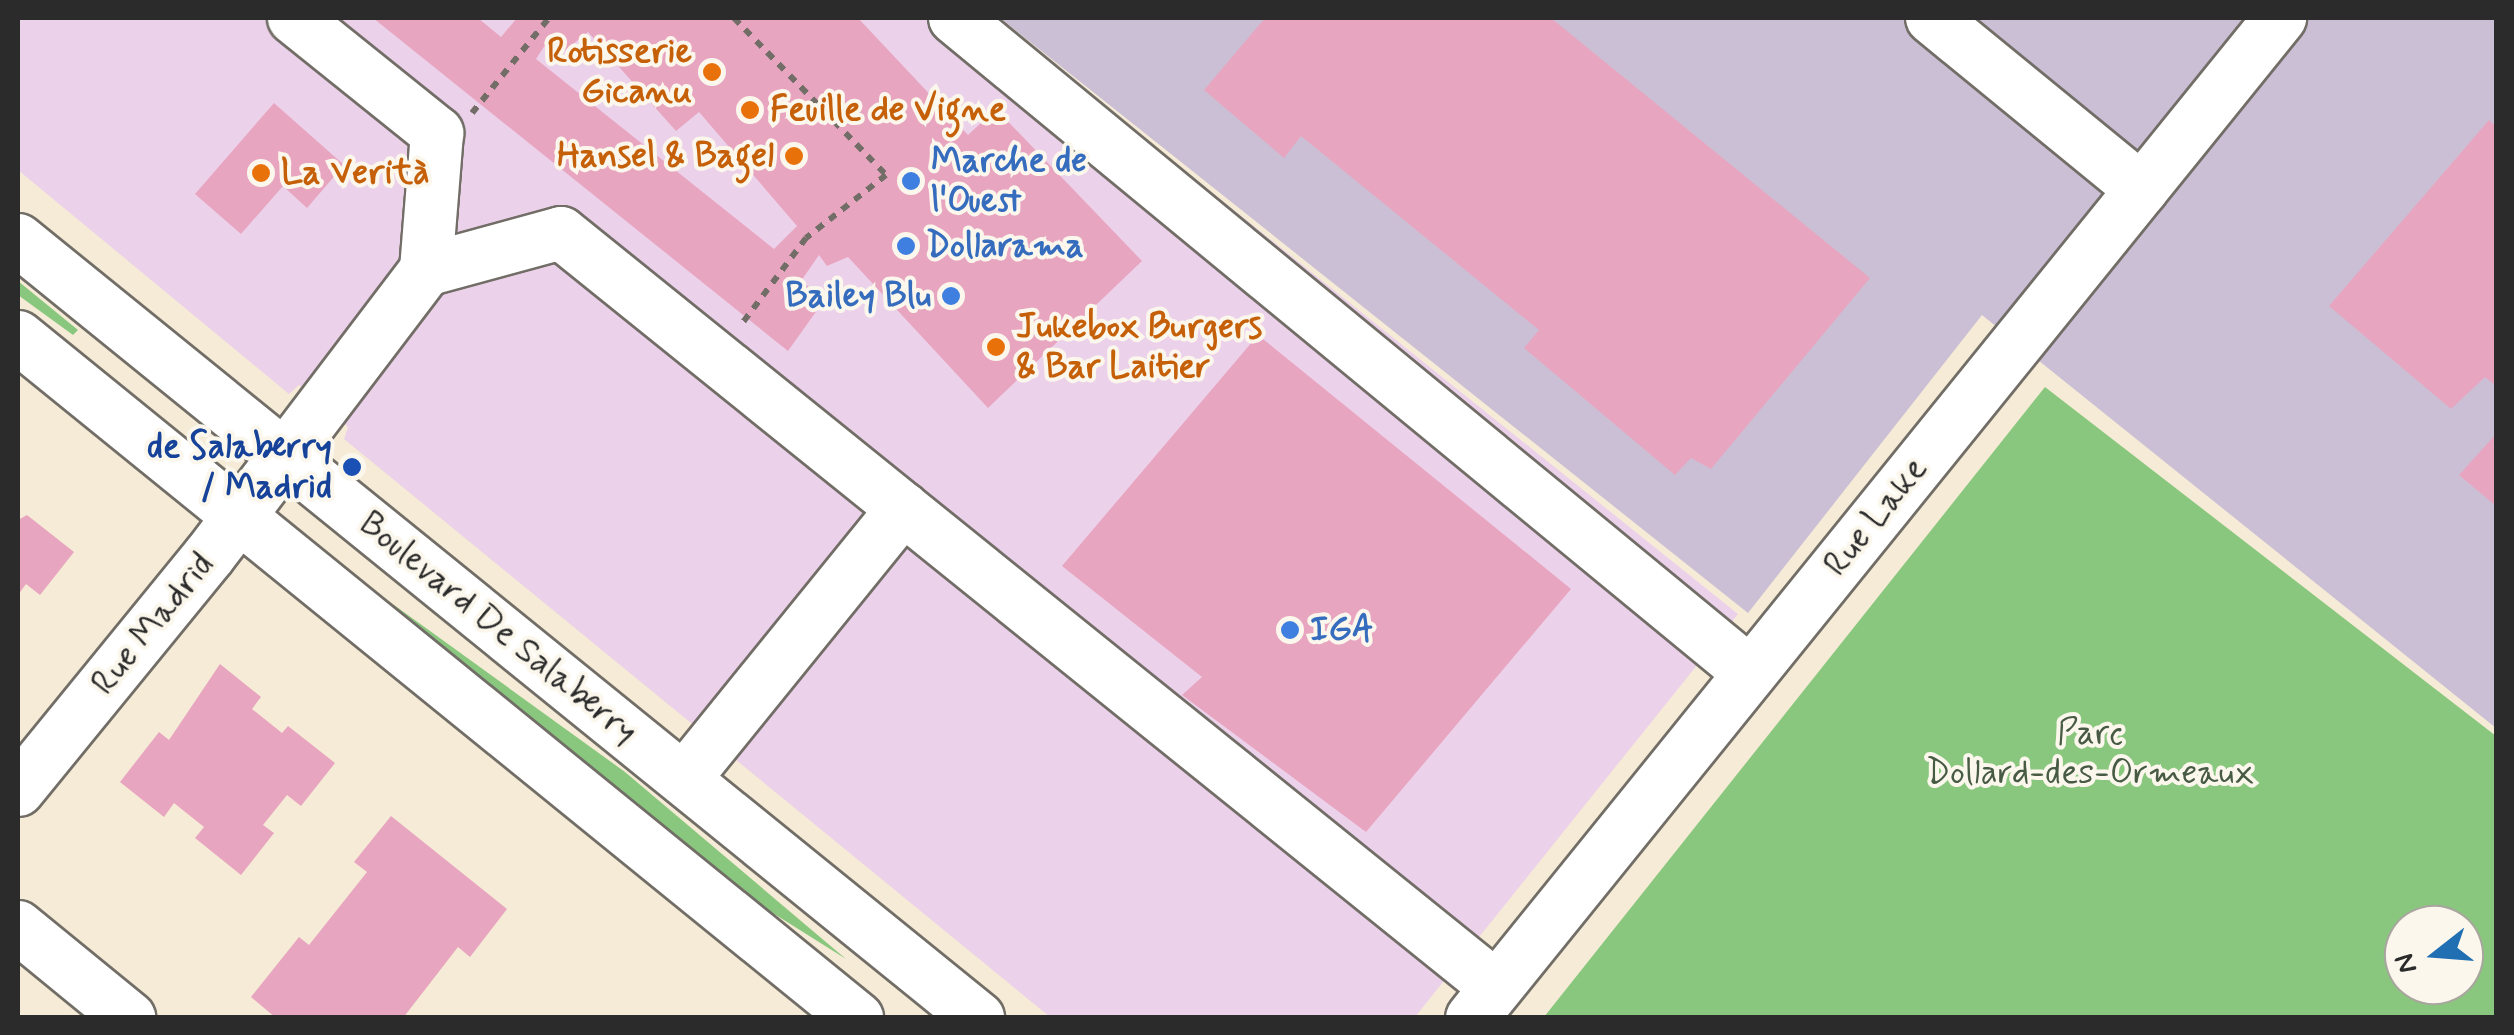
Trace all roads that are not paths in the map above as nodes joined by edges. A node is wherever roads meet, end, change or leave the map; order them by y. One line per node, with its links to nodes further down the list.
1 (294, 18): 7 (street)
2 (955, 18): 12 (street)
3 (1932, 18): 5 (street)
4 (2280, 18): 5 (street, Rue Lake)
5 (2142, 190): 12 (street, Rue Lake)
6 (18, 240): 9 (street, Boulevard De Salaberry)
7 (426, 270): 9 (street, Rue Madrid); 10 (street)
8 (18, 337): 11 (street)
9 (285, 456): 11 (street, Rue Madrid); 13 (street, Boulevard De Salaberry)
10 (903, 509): 13 (street); 16 (street)
11 (239, 516): 14 (street, Rue Madrid); 18 (street)
12 (1749, 672): 16 (street, Rue Lake)
13 (684, 779): 19 (street, Boulevard De Salaberry)
14 (18, 790)
15 (18, 927): 17 (street)
16 (1484, 1002)
17 (128, 1018)
18 (857, 1018)
19 (978, 1018)

